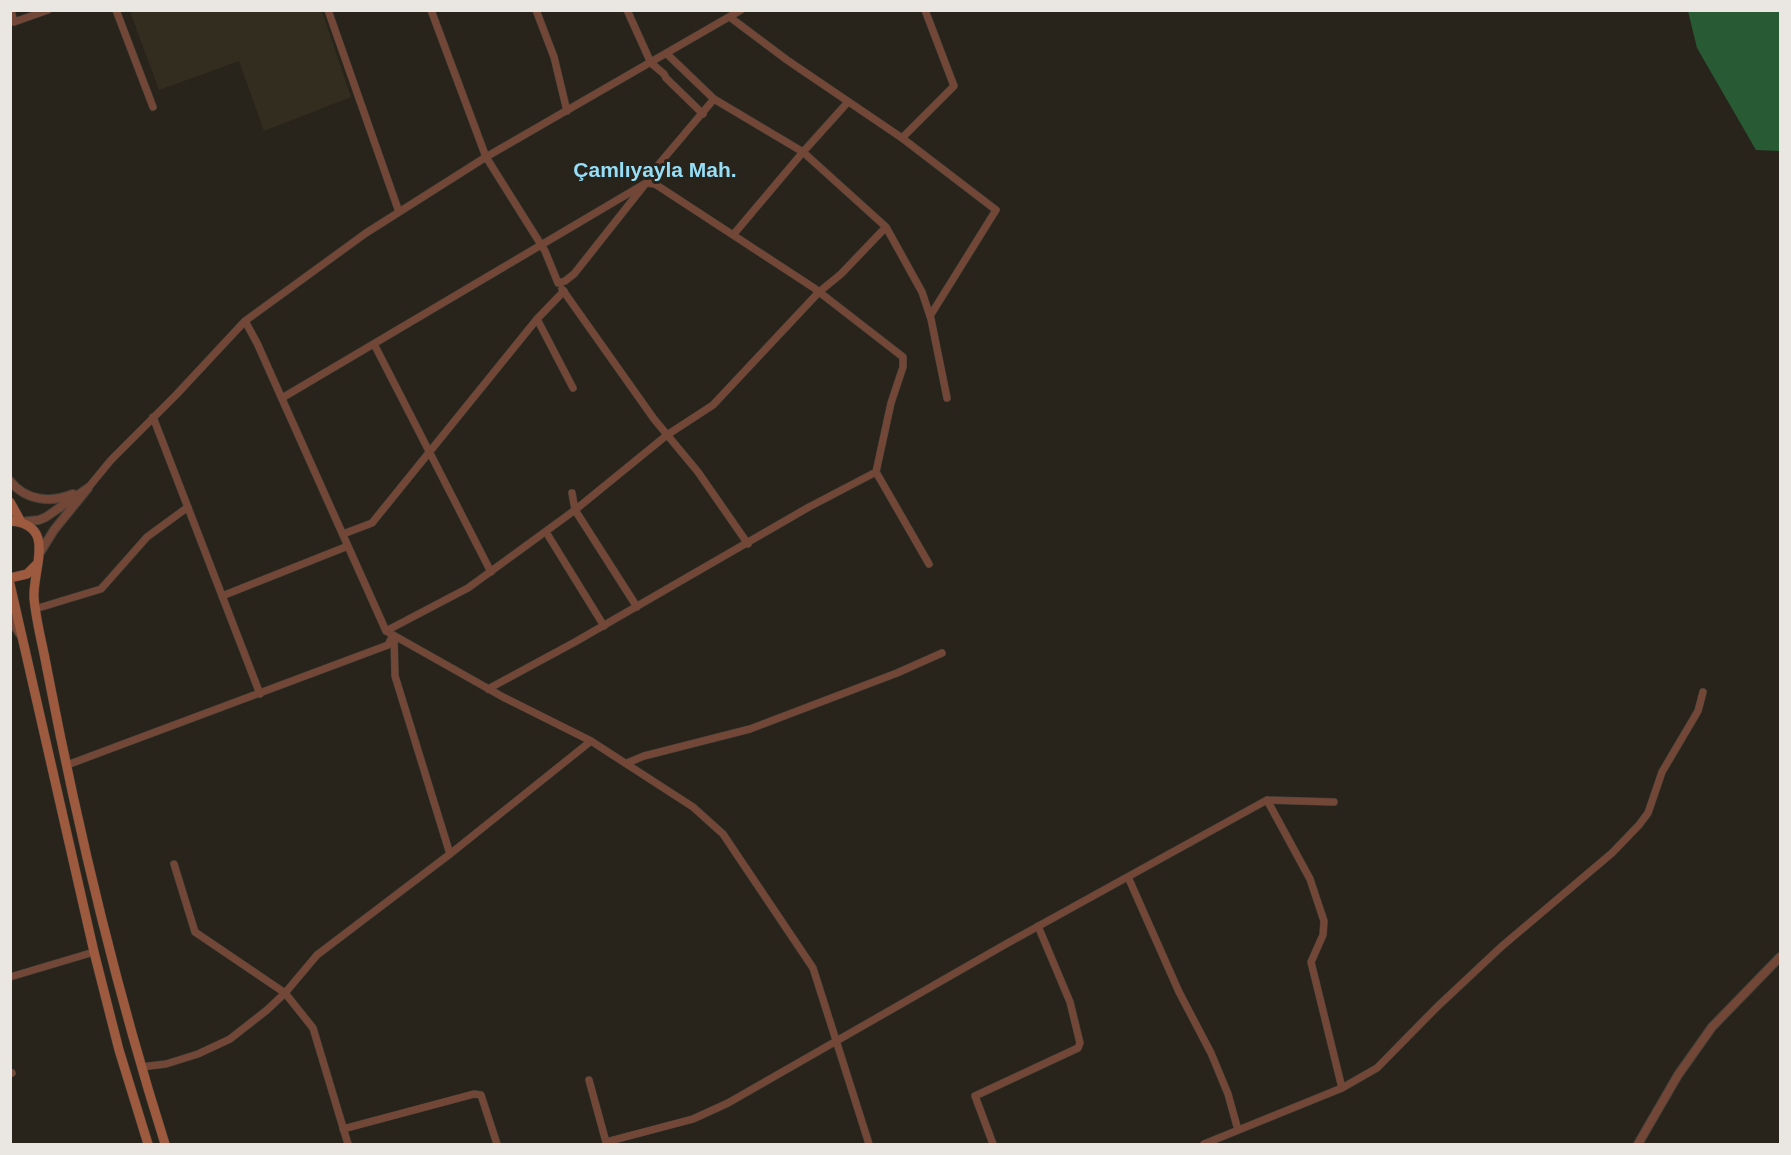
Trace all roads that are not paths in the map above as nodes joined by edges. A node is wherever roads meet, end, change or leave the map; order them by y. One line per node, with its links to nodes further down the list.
1 (11, 10): 11 (street)
2 (48, 10): 11 (street)
3 (116, 10): 16 (street)
4 (328, 10): 23 (street)
5 (431, 10): 21 (street)
6 (536, 10): 17 (street)
7 (627, 10): 13 (street)
8 (741, 10): 10 (street)
9 (925, 10): 19 (street)
10 (731, 18): 12 (street); 15 (street)
11 (12, 23)
12 (667, 54): 13 (street); 14 (street)
13 (651, 63): 17 (street); 18 (street)
14 (714, 99): 18 (street); 20 (street)
15 (848, 102): 19 (street); 20 (street)
16 (153, 107)
17 (567, 111): 21 (street)
18 (703, 114): 22 (street)
19 (902, 138): 30 (street)
20 (803, 152): 24 (street); 25 (street)
21 (486, 157): 23 (street); 26 (street)
22 (646, 183): 25 (street); 26 (street); 27 (street)
23 (399, 212): 32 (street)
24 (886, 227): 29 (street); 30 (street)
25 (733, 235): 29 (street)
26 (541, 244): 27 (street); 33 (street)
27 (558, 283): 28 (street)
28 (564, 291): 31 (street); 38 (street)
29 (819, 292): 38 (street); 40 (street)
30 (930, 316): 36 (street)
31 (537, 319): 34 (street); 39 (street)
32 (245, 321): 35 (street); 37 (street)
33 (374, 344): 35 (street); 39 (street)
34 (573, 388)
35 (282, 398): 50 (street)
36 (947, 398)
37 (153, 417): 42 (street); 45 (street)
38 (667, 435): 46 (street); 51 (street)
39 (429, 450): 50 (street); 55 (street)
40 (876, 472): 51 (street); 54 (street)
41 (10, 481): 42 (street)
42 (88, 488): 48 (street); 53 (street)
43 (572, 493): 46 (street)
44 (10, 502): 48 (main road)
45 (188, 507): 58 (street); 60 (street)
46 (575, 510): 49 (street); 59 (street)
47 (10, 521): 48 (main road)
48 (21, 522): 53 (main road)
49 (546, 532): 55 (street); 62 (street)
50 (343, 534): 52 (street)
51 (748, 544): 59 (street)
52 (348, 546): 58 (street); 63 (street)
53 (40, 556): 56 (main road); 60 (main road)
54 (929, 564)
55 (491, 572): 63 (street)
56 (10, 578)
57 (10, 584): 65 (main road)
58 (222, 596): 69 (street)
59 (637, 607): 62 (street)
60 (35, 609): 72 (main road)
61 (10, 619): 65 (street)
62 (604, 626): 67 (street)
63 (386, 631): 64 (street)
64 (393, 635): 67 (street); 69 (street); 75 (street)
65 (24, 641): 79 (main road)
66 (942, 653): 71 (street)
67 (488, 689): 70 (street)
68 (1703, 692): 86 (street)
69 (260, 694): 72 (street)
70 (591, 741): 71 (street); 75 (street)
71 (627, 763): 83 (street)
72 (67, 765): 84 (main road)
73 (1267, 800): 74 (street); 77 (street); 86 (street)
74 (1334, 802)
75 (450, 854): 82 (street)
76 (174, 864): 82 (street)
77 (1128, 877): 78 (street); 88 (street)
78 (1038, 926): 83 (street); 96 (street)
79 (94, 952): 81 (street); 90 (main road)
80 (1780, 957): 98 (street)
81 (10, 977)
82 (285, 993): 84 (street); 87 (street)
83 (835, 1040): 89 (street); 95 (street)
84 (141, 1067): 91 (main road)
85 (589, 1080): 89 (street)
86 (1342, 1088): 88 (street)
87 (343, 1129): 92 (street); 93 (street)
88 (1238, 1130): 97 (street)
89 (606, 1142): 94 (street)
90 (147, 1144)
91 (165, 1144)
92 (348, 1144)
93 (497, 1144)
94 (598, 1144)
95 (869, 1144)
96 (993, 1144)
97 (1204, 1144)
98 (1638, 1144)

